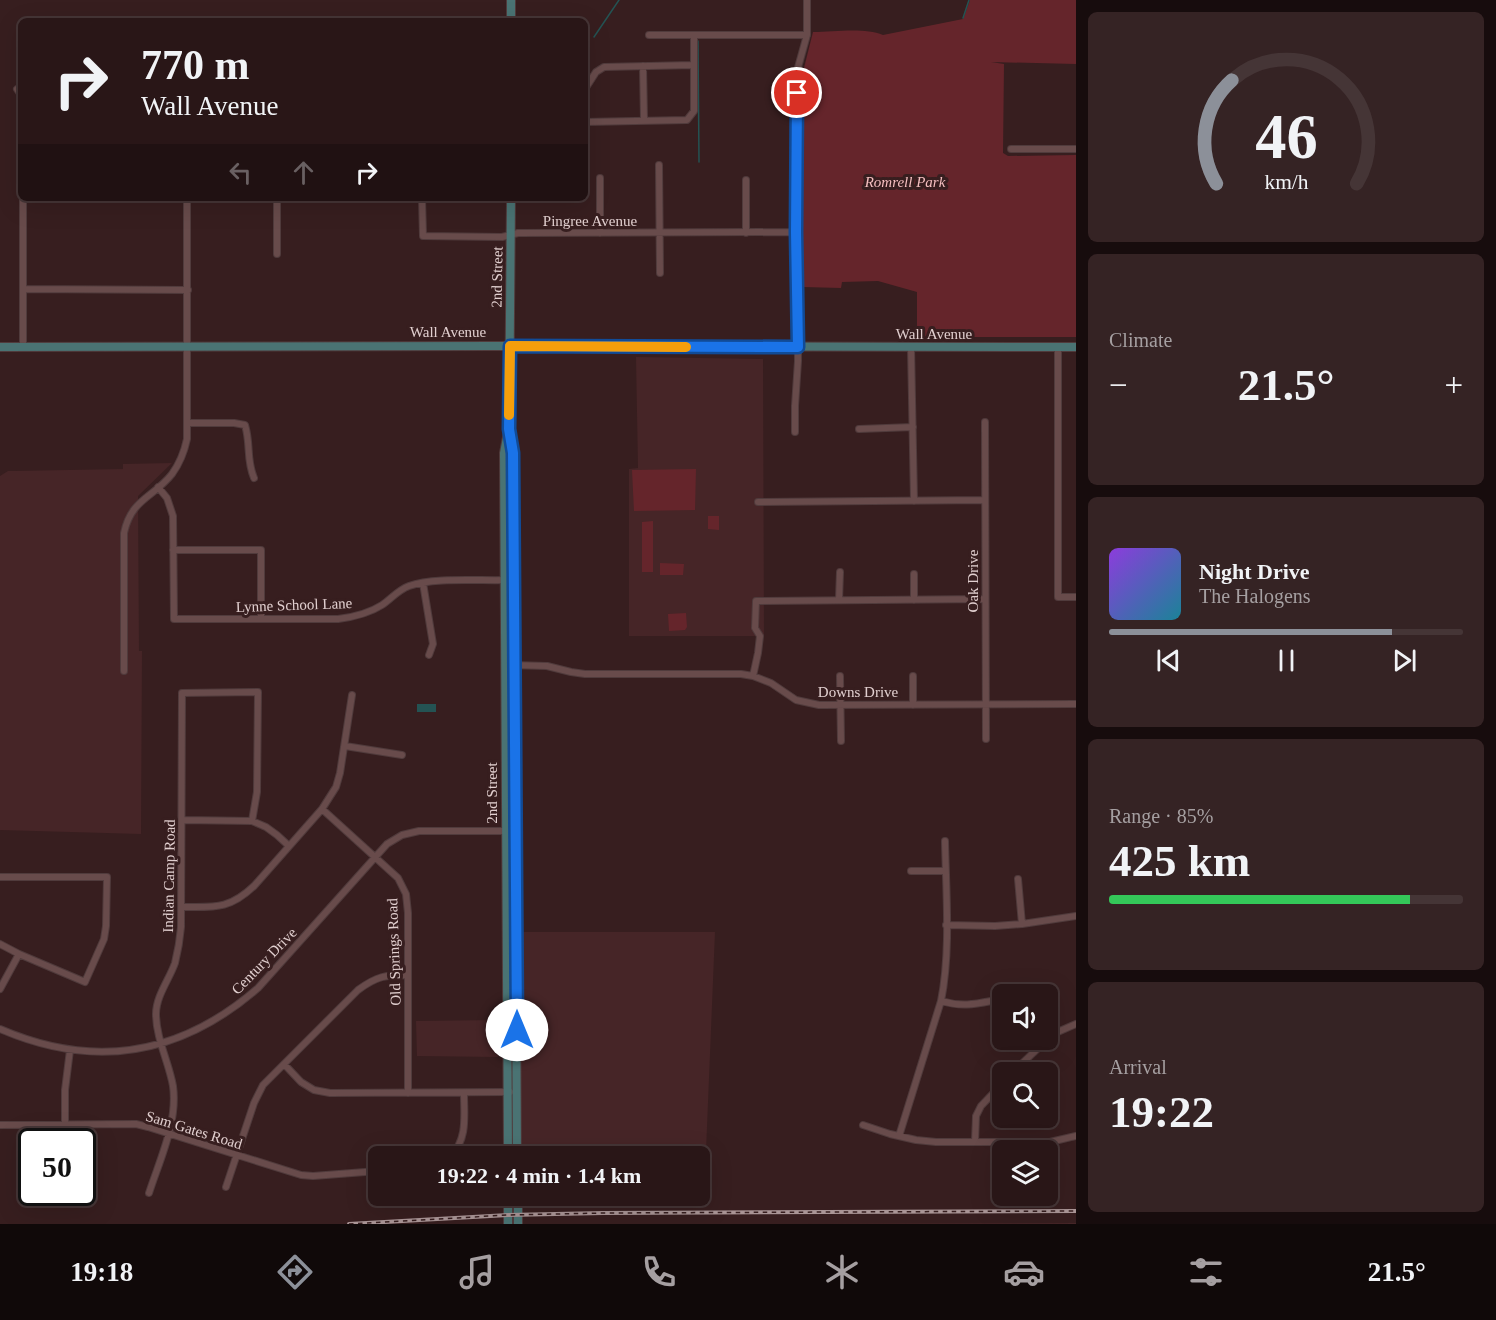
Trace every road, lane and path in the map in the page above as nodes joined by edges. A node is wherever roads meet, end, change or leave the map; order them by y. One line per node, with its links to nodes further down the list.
1 (511, 0): 3 (main road)
2 (807, 0): 5 (street)
3 (511, 18)
4 (650, 35): 6 (street)
5 (807, 35): 6 (street); 24 (street)
6 (694, 36): 7 (street)
7 (693, 64): 8 (street); 10 (street)
8 (643, 66): 9 (street); 10 (street)
9 (588, 84)
10 (644, 120): 11 (street)
11 (588, 122)
12 (1011, 149): 13 (street)
13 (1076, 149)
14 (658, 165): 23 (street)
15 (600, 178): 22 (street)
16 (746, 180): 25 (street)
17 (23, 201): 29 (street)
18 (187, 201): 30 (street)
19 (277, 201): 27 (street)
20 (422, 201): 26 (street, Pingree Avenue)
21 (511, 201): 26 (main road, 2nd Street)
22 (600, 232): 23 (street, Pingree Avenue); 26 (street, Pingree Avenue)
23 (659, 232): 25 (street, Pingree Avenue); 28 (street)
24 (796, 232): 25 (street, Pingree Avenue); 35 (street)
25 (746, 233)
26 (511, 235): 32 (main road, 2nd Street)
27 (277, 254)
28 (660, 273)
29 (23, 289): 30 (street); 34 (street)
30 (188, 290): 31 (street)
31 (187, 346): 32 (main road, Wall Avenue); 34 (main road, Wall Avenue); 40 (street)
32 (510, 346): 35 (main road, Wall Avenue); 52 (main road, 2nd Street)
33 (0, 347): 34 (main road, Wall Avenue)
34 (23, 347)
35 (798, 347): 36 (main road, Wall Avenue); 43 (street)
36 (911, 347): 37 (main road, Wall Avenue); 41 (street)
37 (1058, 347): 38 (main road, Wall Avenue); 54 (street)
38 (1076, 347)
39 (985, 422): 46 (street, Oak Drive)
40 (187, 423): 44 (street); 45 (street)
41 (913, 427): 42 (street); 47 (street)
42 (859, 429)
43 (795, 432)
44 (254, 478)
45 (158, 487): 49 (street); 61 (street)
46 (985, 500): 47 (street); 55 (street, Oak Drive)
47 (914, 501): 48 (street)
48 (758, 502)
49 (173, 550): 58 (street, Lynne School Lane); 58 (street)
50 (840, 572): 56 (street)
51 (914, 574): 57 (street)
52 (509, 580): 53 (street, Lynne School Lane); 60 (main road, 2nd Street)
53 (423, 583): 58 (street, Lynne School Lane); 59 (street)
54 (1076, 597)
55 (985, 599): 57 (street); 66 (street, Oak Drive)
56 (839, 600): 57 (street); 62 (street)
57 (914, 600)
58 (261, 619)
59 (429, 655)
60 (510, 665): 62 (street, Downs Drive); 77 (main road, 2nd Street); 78 (main road, 2nd Street)
61 (124, 671)
62 (753, 676): 68 (street, Downs Drive)
63 (840, 676): 68 (street)
64 (913, 676): 69 (street)
65 (352, 695): 72 (street)
66 (986, 704): 67 (street, Downs Drive); 69 (street, Downs Drive); 70 (street, Oak Drive)
67 (1076, 704)
68 (841, 705): 69 (street, Downs Drive); 71 (street)
69 (913, 705)
70 (986, 739)
71 (841, 741)
72 (345, 746): 73 (street); 74 (street)
73 (402, 755)
74 (322, 809): 80 (street); 81 (street, Old Springs Road)
75 (182, 820): 76 (street); 76 (street, Indian Camp Road); 86 (street, Indian Camp Road)
76 (252, 821): 80 (street)
77 (506, 831): 78 (street, Century Drive); 81 (street, Century Drive); 104 (main road, 2nd Street)
78 (515, 831): 105 (main road, 2nd Street)
79 (945, 841): 83 (street)
80 (289, 846): 86 (street)
81 (375, 856): 92 (street, Old Springs Road); 99 (street, Century Drive)
82 (911, 871): 83 (street)
83 (945, 871): 89 (street)
84 (0, 877): 91 (street)
85 (1018, 879): 88 (street)
86 (182, 907): 99 (street, Indian Camp Road)
87 (1076, 916): 88 (street)
88 (1022, 924): 89 (street)
89 (946, 925): 94 (street)
90 (0, 944): 91 (street)
91 (19, 954): 93 (street)
92 (408, 975): 103 (street); 106 (street, Old Springs Road)
93 (0, 988)
94 (941, 1001): 95 (street); 114 (street)
95 (992, 1001)
96 (1076, 1024): 98 (street)
97 (0, 1029): 100 (street, Century Drive)
98 (1058, 1032)
99 (162, 1043): 100 (street, Century Drive); 113 (street, Indian Camp Road)
100 (70, 1050): 109 (street)
101 (1036, 1050): 102 (street)
102 (1024, 1062)
103 (284, 1064): 106 (street); 120 (street)
104 (507, 1092): 105 (street); 107 (street); 118 (main road, 2nd Street)
105 (517, 1092): 119 (main road, 2nd Street)
106 (408, 1093): 107 (street)
107 (464, 1093): 117 (street)
108 (992, 1094): 116 (street)
109 (64, 1123): 110 (street, Sam Gates Road); 112 (street); 113 (street, Sam Gates Road)
110 (0, 1125)
111 (863, 1125): 114 (street)
112 (64, 1128)
113 (168, 1134): 120 (street, Sam Gates Road); 123 (street, Indian Camp Road)
114 (899, 1136): 116 (street)
115 (1076, 1136): 116 (street)
116 (975, 1142)
117 (458, 1146)
118 (508, 1146)
119 (517, 1146)
120 (237, 1155): 121 (street, Sam Gates Road); 122 (street)
121 (368, 1172)
122 (226, 1187)
123 (149, 1193)
124 (508, 1206): 126 (main road)
125 (518, 1206): 127 (main road)
126 (508, 1224)
127 (518, 1224)

